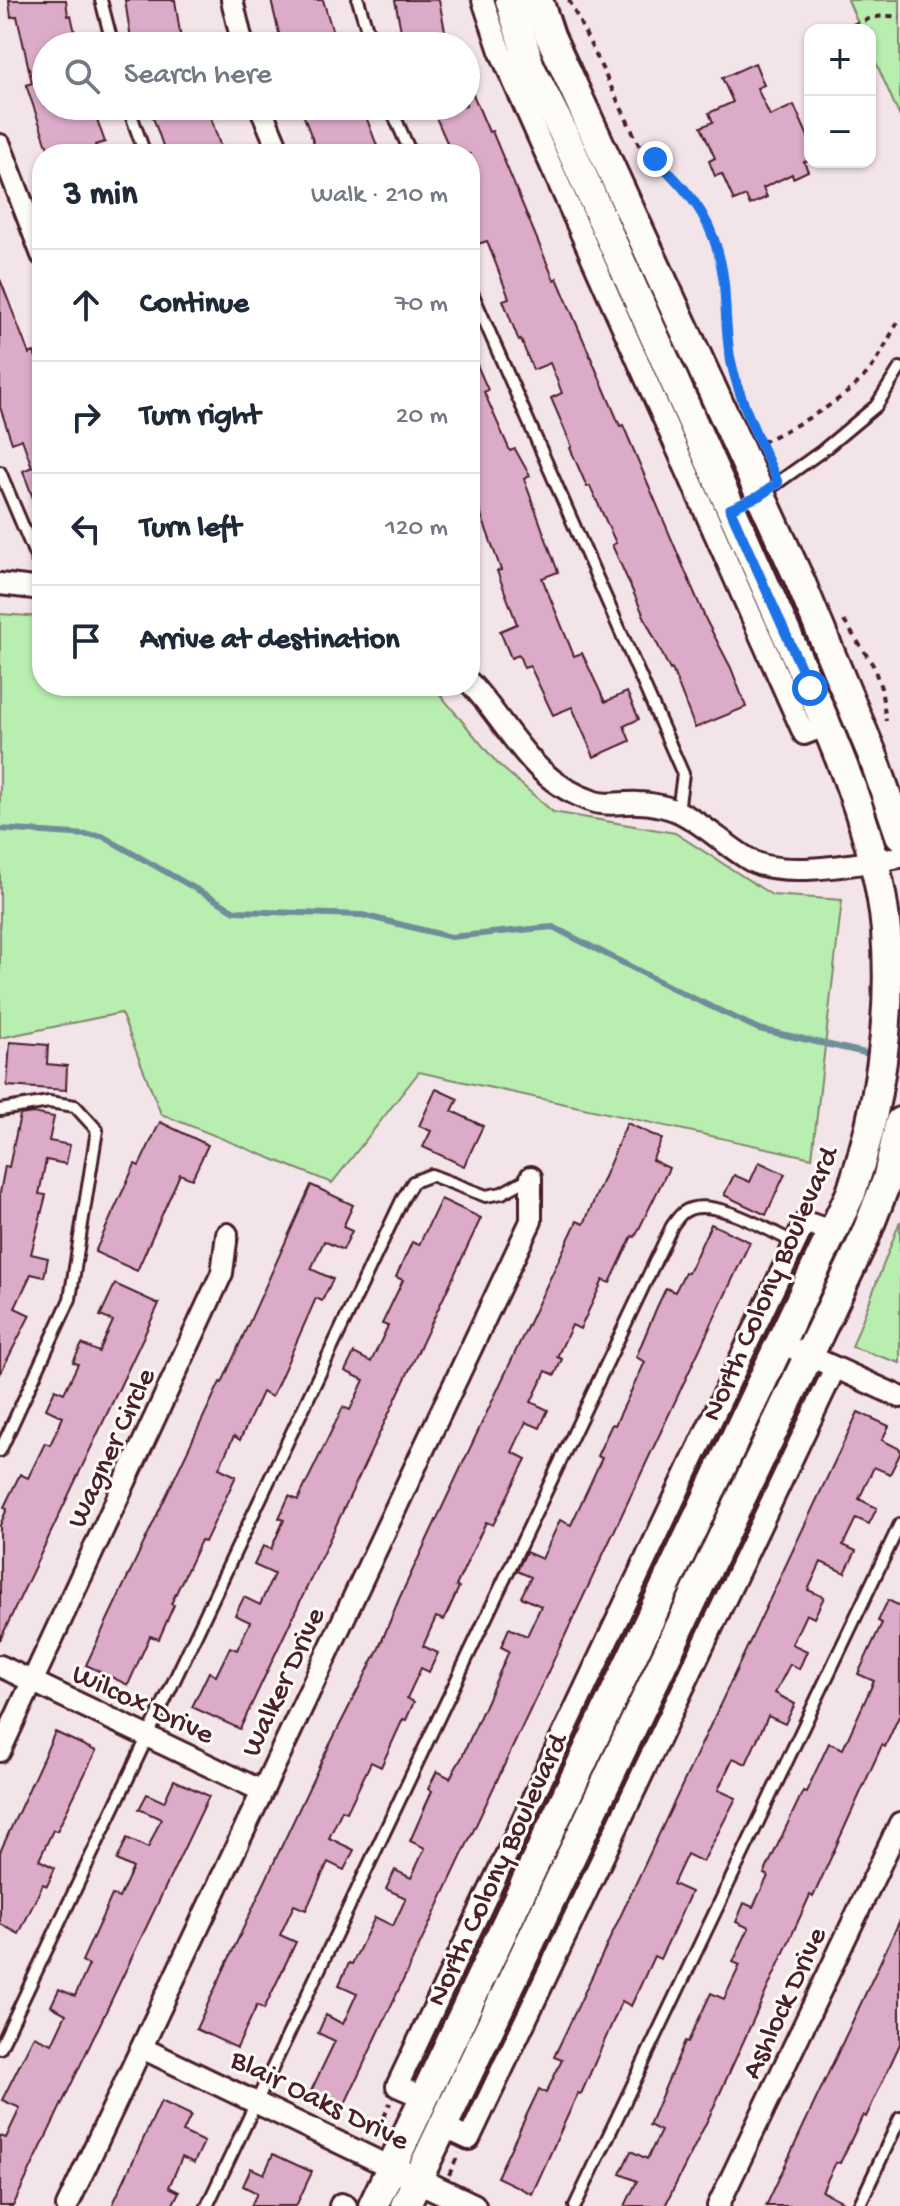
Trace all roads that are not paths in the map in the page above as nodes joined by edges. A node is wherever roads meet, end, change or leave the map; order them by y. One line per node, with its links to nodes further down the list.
1 (101, 0): 7 (lane)
2 (232, 0): 8 (street)
3 (358, 0): 9 (lane)
4 (483, 0): 27 (street)
5 (510, 0): 22 (main road, North Colony Boulevard)
6 (538, 0): 21 (main road)
7 (109, 32)
8 (240, 32)
9 (368, 32)
10 (133, 120): 13 (lane)
11 (266, 120): 14 (street)
12 (396, 120): 15 (lane)
13 (141, 144)
14 (276, 144)
15 (407, 144)
16 (0, 145): 17 (street)
17 (32, 229)
18 (480, 311): 28 (lane)
19 (900, 368): 21 (lane)
20 (0, 472): 23 (lane)
21 (759, 496): 22 (lane); 29 (main road)
22 (730, 509): 27 (main road, North Colony Boulevard)
23 (32, 547)
24 (0, 584): 25 (street)
25 (32, 588)
26 (480, 694): 28 (street)
27 (825, 726): 30 (main road, North Colony Boulevard)
28 (678, 811): 30 (street)
29 (900, 835)
30 (886, 859): 34 (main road, North Colony Boulevard)
31 (0, 1110): 41 (lane)
32 (900, 1122): 38 (main road, North Colony Boulevard)
33 (531, 1177): 45 (lane); 47 (street, Walker Drive)
34 (834, 1232): 36 (street); 37 (main road, North Colony Boulevard)
35 (227, 1234): 44 (street, Wagner Circle)
36 (795, 1243): 51 (street); 52 (lane)
37 (781, 1343): 38 (street); 51 (main road, North Colony Boulevard)
38 (809, 1356): 39 (street); 54 (main road, North Colony Boulevard)
39 (835, 1368): 40 (street); 54 (street)
40 (900, 1397)
41 (0, 1451)
42 (900, 1524): 62 (lane)
43 (0, 1666): 44 (street, Wilcox Drive)
44 (33, 1682): 45 (street, Wilcox Drive); 46 (street, Wagner Circle)
45 (147, 1736): 47 (street, Wilcox Drive); 49 (lane)
46 (0, 1751)
47 (262, 1791): 50 (street, Walker Drive)
48 (900, 1823): 63 (street, Ashlock Drive)
49 (0, 2048)
50 (142, 2048): 52 (street, Blair Oaks Drive); 57 (street, Walker Drive)
51 (425, 2098): 55 (main road, North Colony Boulevard)
52 (255, 2102): 55 (street, Blair Oaks Drive); 58 (lane)
53 (900, 2118): 64 (lane)
54 (443, 2127): 56 (main road, North Colony Boulevard)
55 (392, 2168): 56 (street, Blair Oaks Drive); 59 (main road, North Colony Boulevard)
56 (417, 2180): 60 (main road, North Colony Boulevard); 61 (street, Blair Oaks Drive)
57 (67, 2206)
58 (207, 2206)
59 (373, 2206)
60 (405, 2206)
61 (473, 2206)
62 (575, 2206)
63 (718, 2206)
64 (859, 2206)

